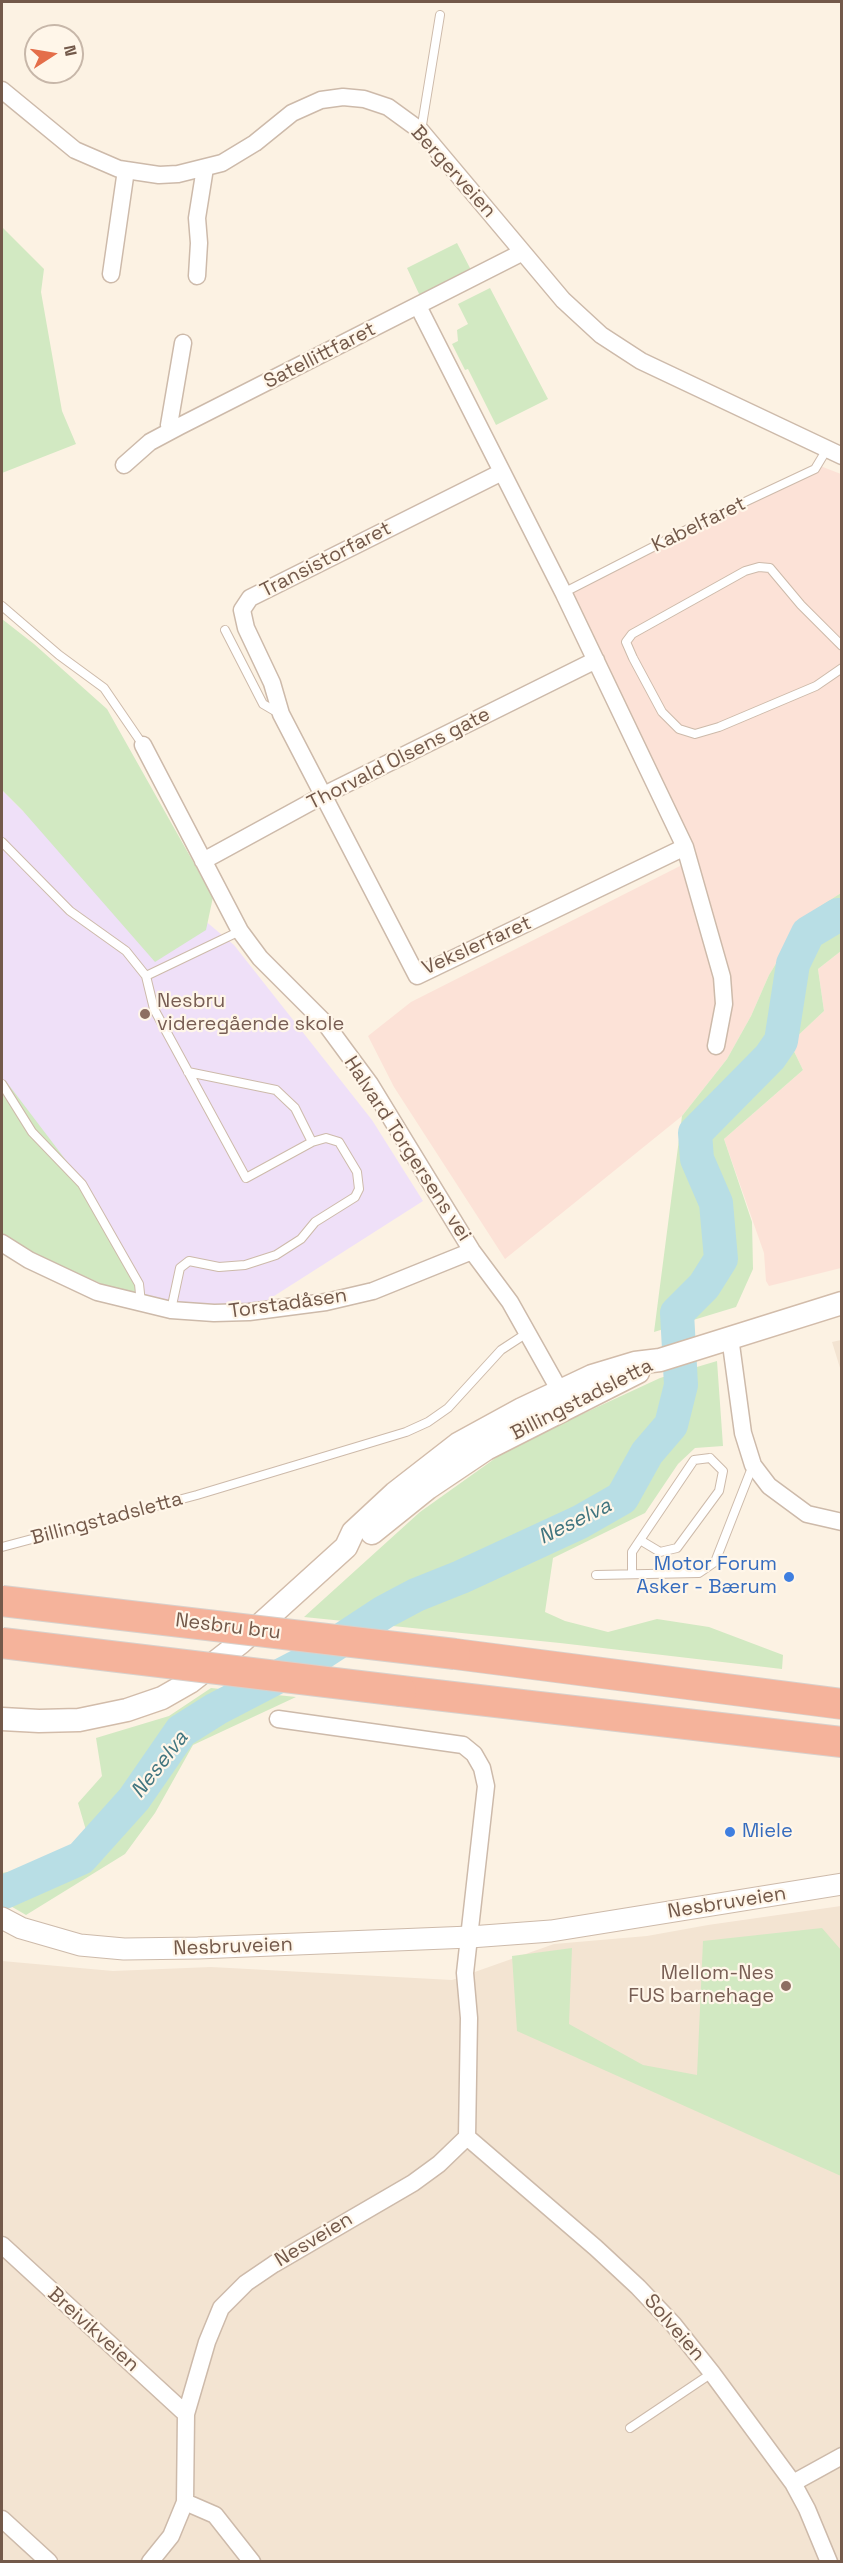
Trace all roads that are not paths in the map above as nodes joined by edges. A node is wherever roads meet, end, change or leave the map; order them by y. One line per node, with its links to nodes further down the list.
1 (440, 15): 3 (lane)
2 (2, 90): 5 (street, Bergerveien)
3 (421, 131): 4 (street, Bergerveien); 6 (street, Bergerveien)
4 (205, 168): 5 (street, Bergerveien); 8 (street)
5 (126, 170): 7 (street)
6 (521, 253): 9 (street, Satellittfaret); 12 (street, Bergerveien)
7 (111, 274)
8 (197, 276)
9 (417, 306): 11 (street, Satellittfaret); 14 (street)
10 (183, 343): 11 (street)
11 (172, 430): 13 (street, Satellittfaret)
12 (834, 452): 15 (lane, Kabelfaret)
13 (124, 465)
14 (502, 472): 15 (street); 21 (street, Transistorfaret)
15 (563, 593): 19 (street)
16 (2, 606): 22 (lane)
17 (225, 630): 21 (lane)
18 (842, 646): 20 (lane)
19 (596, 660): 23 (street, Thorvald Olsens gate); 25 (street)
20 (842, 669)
21 (281, 714): 23 (street, Transistorfaret)
22 (143, 746): 26 (street, Halvard Torgersens vei)
23 (322, 796): 25 (street, Vekslerfaret); 26 (street, Thorvald Olsens gate)
24 (2, 842): 28 (lane)
25 (686, 847): 29 (street)
26 (203, 861): 27 (street, Halvard Torgersens vei)
27 (240, 931): 28 (lane); 34 (street, Halvard Torgersens vei)
28 (146, 976): 30 (lane)
29 (716, 1046)
30 (188, 1072): 32 (lane); 32 (lane)
31 (2, 1084): 35 (lane)
32 (312, 1142): 37 (lane)
33 (2, 1243): 35 (street, Torstadåsen)
34 (472, 1251): 37 (street, Torstadåsen); 38 (street, Halvard Torgersens vei)
35 (141, 1304): 37 (street, Torstadåsen)
36 (842, 1304): 39 (main road)
37 (171, 1310)
38 (527, 1333): 40 (street, Halvard Torgersens vei); 44 (lane, Billingstadsletta)
39 (730, 1337): 40 (main road, Billingstadsletta); 41 (street)
40 (564, 1399): 50 (main road, Billingstadsletta)
41 (753, 1465): 42 (street); 45 (lane)
42 (842, 1522)
43 (640, 1540): 43 (lane); 45 (lane)
44 (2, 1547)
45 (632, 1573): 46 (lane)
46 (596, 1575)
47 (2, 1601): 49 (highway, Nesbru bru, bridge)
48 (2, 1643): 52 (highway, bridge)
49 (842, 1704)
50 (2, 1719)
51 (278, 1719): 55 (street)
52 (842, 1742)
53 (842, 1884): 55 (street, Nesbruveien)
54 (2, 1918): 55 (street, Nesbruveien)
55 (470, 1937): 56 (street)
56 (467, 2137): 58 (street, Solveien); 59 (street, Nesveien)
57 (2, 2245): 59 (street, Breivikveien)
58 (712, 2373): 60 (lane); 62 (street, Solveien)
59 (186, 2414): 63 (street, Nesveien)
60 (630, 2428)
61 (842, 2457): 62 (street)
62 (793, 2483): 68 (street, Solveien)
63 (185, 2502): 66 (street, Nesveien); 67 (street)
64 (2, 2519): 65 (street)
65 (49, 2562)
66 (150, 2562)
67 (252, 2562)
68 (829, 2562)

